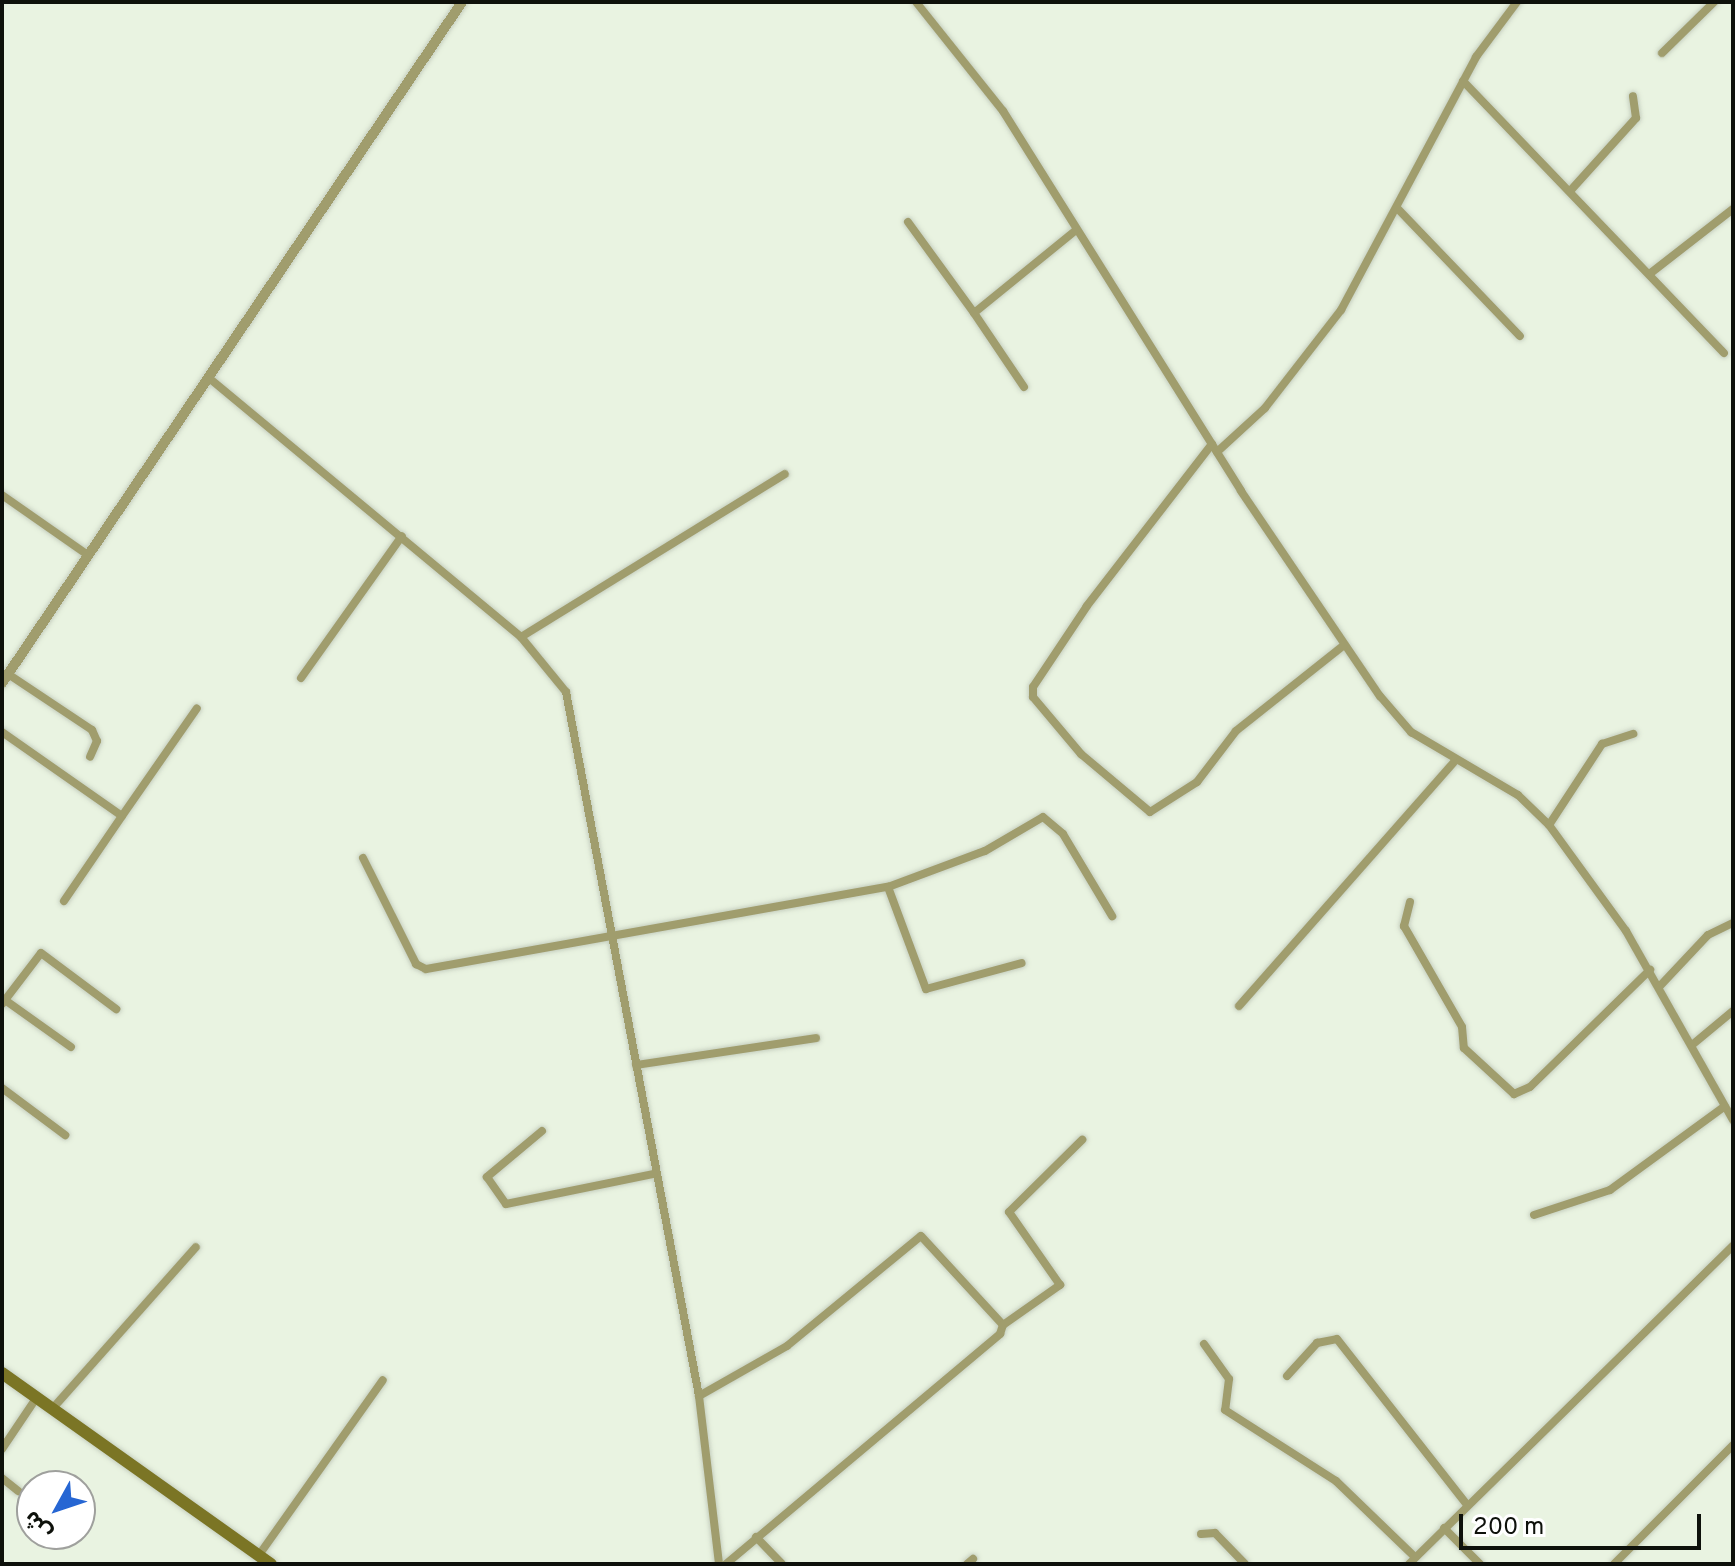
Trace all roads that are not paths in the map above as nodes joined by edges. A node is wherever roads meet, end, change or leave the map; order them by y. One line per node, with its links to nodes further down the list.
1 (462, 2): 17 (street)
2 (916, 2): 12 (street)
3 (1517, 2): 6 (street)
4 (1714, 2): 5 (street)
5 (1662, 53)
6 (1463, 81): 8 (street); 9 (street)
7 (1633, 96): 8 (street)
8 (1571, 190): 13 (street)
9 (1398, 209): 15 (street); 19 (street)
10 (1733, 209): 13 (street)
11 (908, 222): 14 (street)
12 (1075, 231): 14 (street); 19 (street)
13 (1652, 272): 16 (street)
14 (974, 313): 18 (street)
15 (1520, 336)
16 (1724, 353)
17 (209, 378): 22 (street); 23 (street)
18 (1024, 387)
19 (1214, 448): 25 (street); 25 (street)
20 (785, 474): 24 (street)
21 (2, 495): 23 (street)
22 (402, 536): 24 (street); 27 (street)
23 (89, 556): 26 (street)
24 (521, 637): 41 (street)
25 (1344, 645): 32 (street)
26 (5, 678): 31 (street)
27 (301, 678)
28 (197, 708): 33 (street)
29 (2, 732): 33 (street)
30 (1633, 734): 34 (street)
31 (90, 757)
32 (1454, 762): 34 (street); 46 (street)
33 (122, 816): 37 (street)
34 (1549, 825): 43 (street)
35 (363, 858): 41 (street)
36 (888, 887): 39 (street); 41 (street); 42 (street)
37 (64, 901)
38 (1410, 902): 43 (street)
39 (1112, 916)
40 (1733, 923): 44 (street)
41 (616, 937): 52 (street)
42 (1022, 963)
43 (1650, 970): 44 (street)
44 (1659, 987): 50 (street)
45 (4, 1002): 47 (street); 51 (street)
46 (1239, 1006)
47 (116, 1009)
48 (1733, 1011): 50 (street)
49 (816, 1038): 52 (street)
50 (1692, 1045): 54 (street)
51 (71, 1047)
52 (636, 1065): 59 (street)
53 (2, 1088): 57 (street)
54 (1725, 1106): 55 (street); 60 (street)
55 (1733, 1120)
56 (542, 1131): 59 (street)
57 (65, 1135)
58 (1082, 1140): 63 (street)
59 (654, 1174): 68 (street)
60 (1534, 1215)
61 (1733, 1246): 73 (street)
62 (196, 1247): 70 (street)
63 (1003, 1325): 68 (street); 76 (street)
64 (1204, 1344): 78 (street)
65 (2, 1373): 69 (main road)
66 (1287, 1376): 73 (street)
67 (383, 1380): 77 (street)
68 (699, 1396): 80 (street)
69 (37, 1397): 70 (main road); 72 (street)
70 (53, 1408): 77 (main road)
71 (1733, 1445): 85 (street)
72 (2, 1449)
73 (1467, 1505): 74 (street)
74 (1444, 1528): 78 (street); 84 (street)
75 (1201, 1534): 83 (street)
76 (756, 1537): 81 (street); 82 (street)
77 (259, 1555): 79 (main road)
78 (1412, 1561)
79 (271, 1564)
80 (719, 1564)
81 (726, 1564)
82 (782, 1564)
83 (1245, 1564)
84 (1480, 1564)
85 (1614, 1564)

